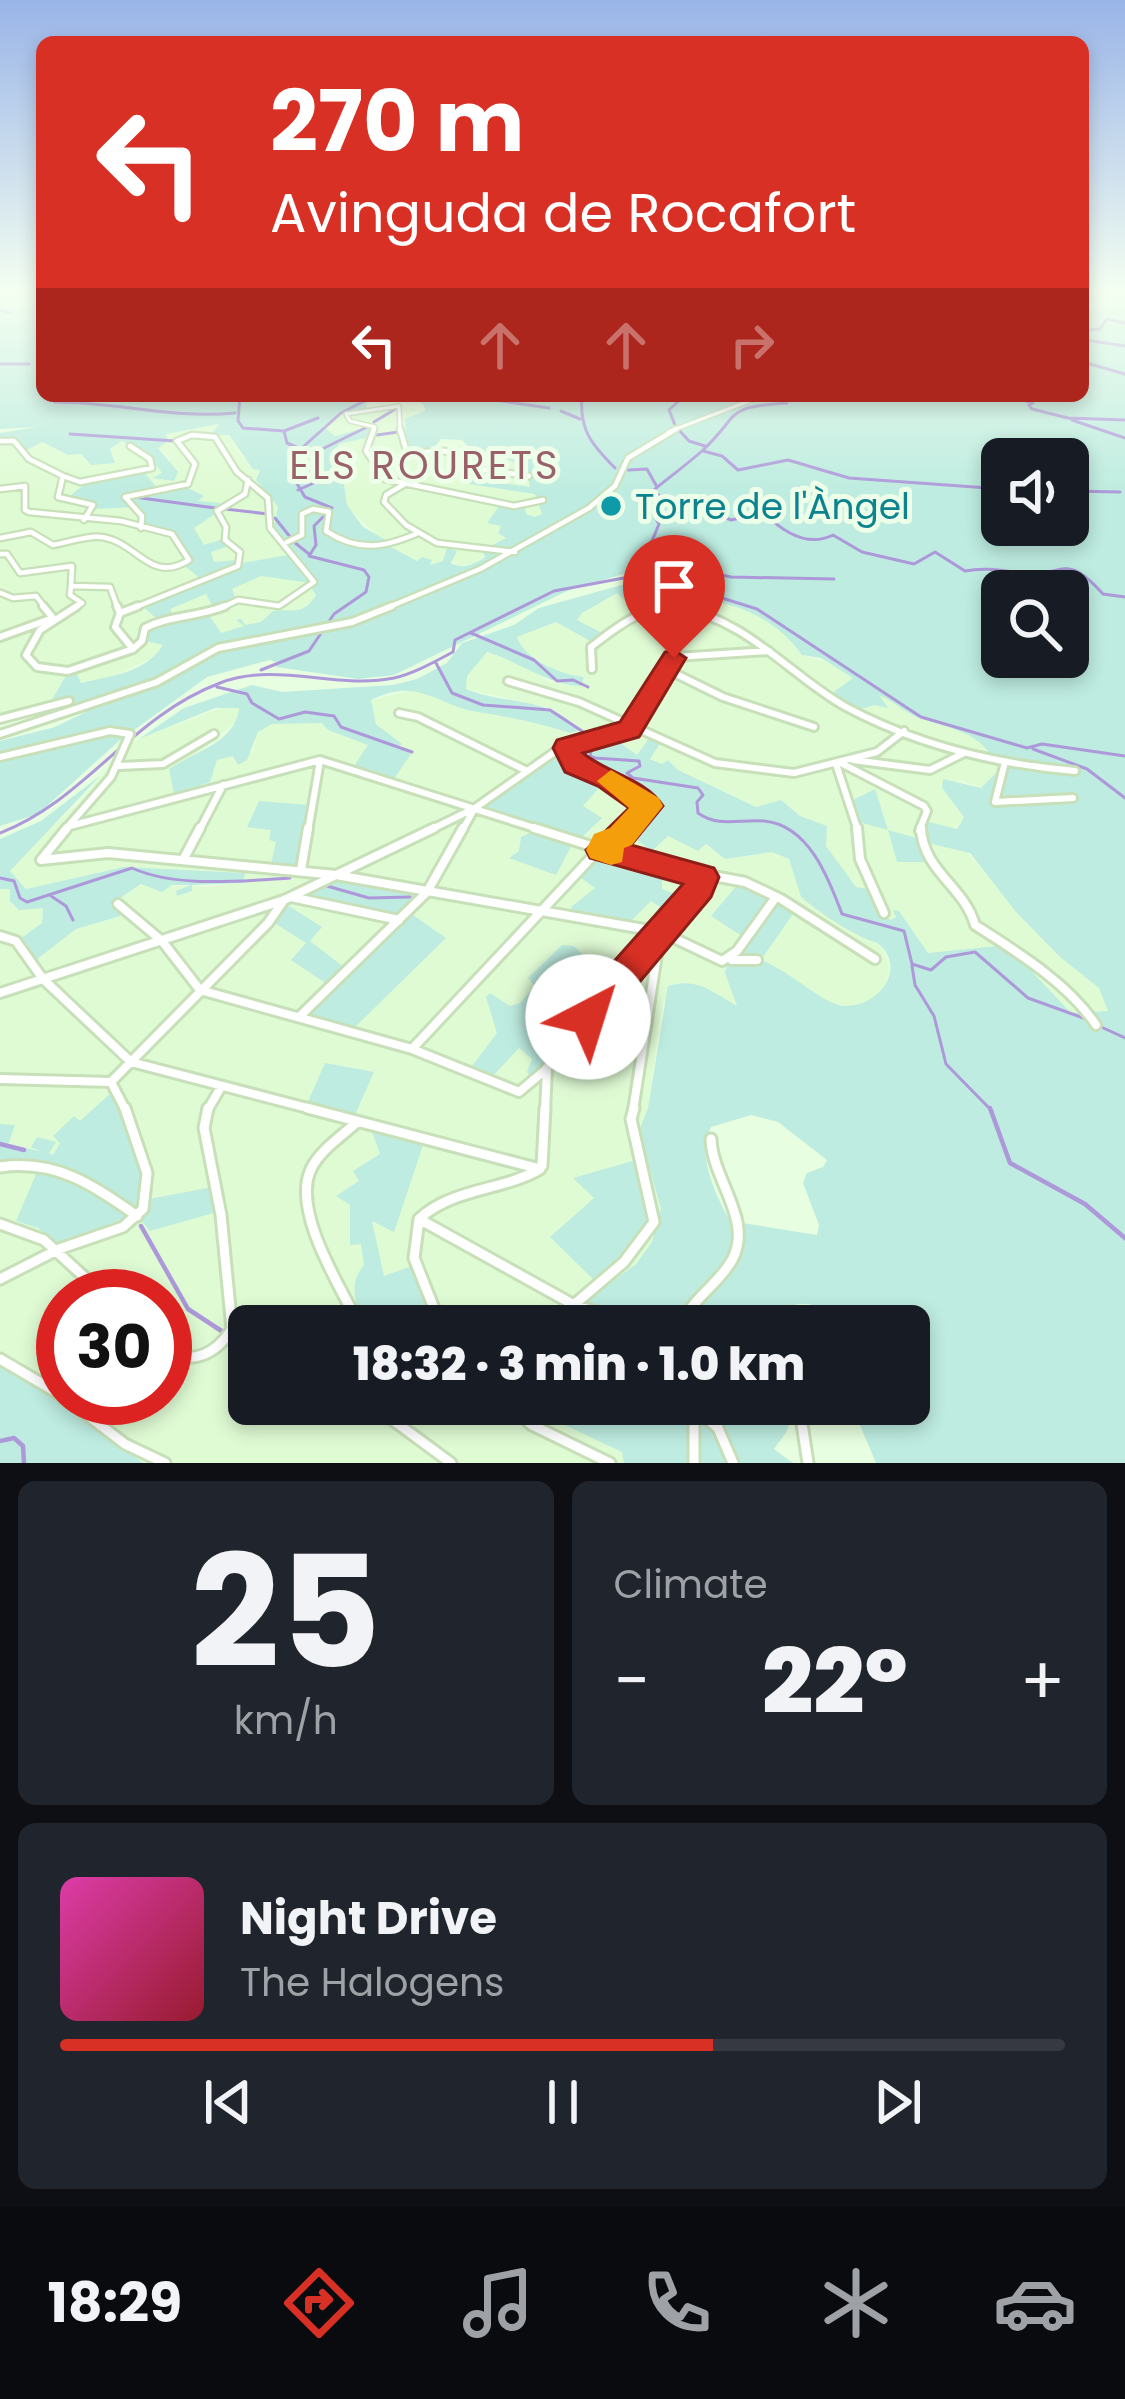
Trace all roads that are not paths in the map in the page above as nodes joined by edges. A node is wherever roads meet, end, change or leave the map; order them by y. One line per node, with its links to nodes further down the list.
1 (746, 402): 15 (street)
2 (0, 441): 4 (street)
3 (130, 446): 4 (street)
4 (63, 476): 10 (street)
5 (529, 476): 7 (street)
6 (248, 480): 11 (street); 14 (street); 19 (street)
7 (406, 484): 9 (street); 12 (street)
8 (0, 489): 10 (street)
9 (543, 500)
10 (84, 520): 11 (street)
11 (141, 528): 13 (street)
12 (418, 532): 14 (street); 15 (street)
13 (0, 538)
14 (286, 543): 22 (street)
15 (515, 552): 33 (street)
16 (0, 554): 17 (street)
17 (71, 586): 19 (street); 20 (street)
18 (1, 592): 20 (street)
19 (120, 613): 22 (street)
20 (53, 618): 21 (street); 22 (street)
21 (2, 634)
22 (134, 649)
23 (769, 651): 24 (street); 25 (street); 32 (street)
24 (592, 669)
25 (666, 669): 30 (street); 31 (street)
26 (508, 681): 30 (street)
27 (69, 701): 29 (street)
28 (399, 713): 43 (street)
29 (0, 719)
30 (632, 726): 35 (street); 40 (street)
31 (814, 727)
32 (904, 731): 36 (street); 39 (street)
33 (0, 734)
34 (214, 734): 41 (street)
35 (567, 748): 43 (street); 49 (street)
36 (964, 753): 39 (street); 42 (street)
37 (0, 757): 41 (street)
38 (320, 760): 45 (street); 47 (street); 51 (street)
39 (851, 760): 40 (street)
40 (835, 761): 60 (street); 72 (street)
41 (118, 766): 48 (street)
42 (1004, 766): 44 (street); 46 (street)
43 (527, 771): 47 (street)
44 (1076, 771)
45 (224, 785): 48 (street); 50 (street)
46 (1073, 798)
47 (475, 808): 49 (street); 52 (street); 55 (street)
48 (70, 826): 50 (street)
49 (601, 850): 53 (street); 59 (street)
50 (183, 860): 51 (street)
51 (301, 870): 52 (street); 54 (street)
52 (336, 874): 54 (street); 55 (street)
53 (703, 877): 56 (street); 62 (street)
54 (310, 887): 57 (street)
55 (427, 892): 59 (street); 61 (street)
56 (776, 897): 65 (street); 66 (street)
57 (288, 898): 61 (street); 64 (street); 69 (street)
58 (118, 904): 64 (street)
59 (544, 912): 62 (street); 73 (street)
60 (884, 914)
61 (399, 920): 71 (street)
62 (661, 932): 66 (street); 75 (street); 91 (street)
63 (0, 936): 68 (street)
64 (162, 940): 68 (street); 69 (street)
65 (875, 959)
66 (728, 960): 67 (street)
67 (757, 960)
68 (44, 979): 70 (street); 74 (street)
69 (200, 990): 71 (street); 74 (street)
70 (0, 993)
71 (299, 1017): 73 (street)
72 (1096, 1025)
73 (412, 1049): 75 (street)
74 (130, 1062): 77 (street); 78 (street)
75 (548, 1066): 81 (street)
76 (0, 1079): 77 (street)
77 (111, 1082): 83 (street)
78 (221, 1087): 79 (street); 94 (street)
79 (357, 1122): 81 (street); 89 (street)
80 (710, 1139): 92 (street)
81 (542, 1166): 84 (street)
82 (0, 1167): 83 (street)
83 (137, 1216): 86 (street)
84 (418, 1219): 90 (street); 91 (street)
85 (0, 1224): 86 (street)
86 (56, 1250): 87 (street); 88 (street)
87 (76, 1269)
88 (0, 1279)
89 (350, 1305)
90 (433, 1305)
91 (574, 1305)
92 (694, 1305)
93 (0, 1359): 95 (street)
94 (192, 1359)
95 (36, 1380)
96 (100, 1425): 102 (street)
97 (399, 1425): 103 (street)
98 (532, 1425): 104 (street)
99 (693, 1425): 105 (street)
100 (716, 1425): 106 (street)
101 (802, 1425): 107 (street)
102 (165, 1463)
103 (451, 1463)
104 (610, 1463)
105 (694, 1463)
106 (734, 1463)
107 (808, 1463)

